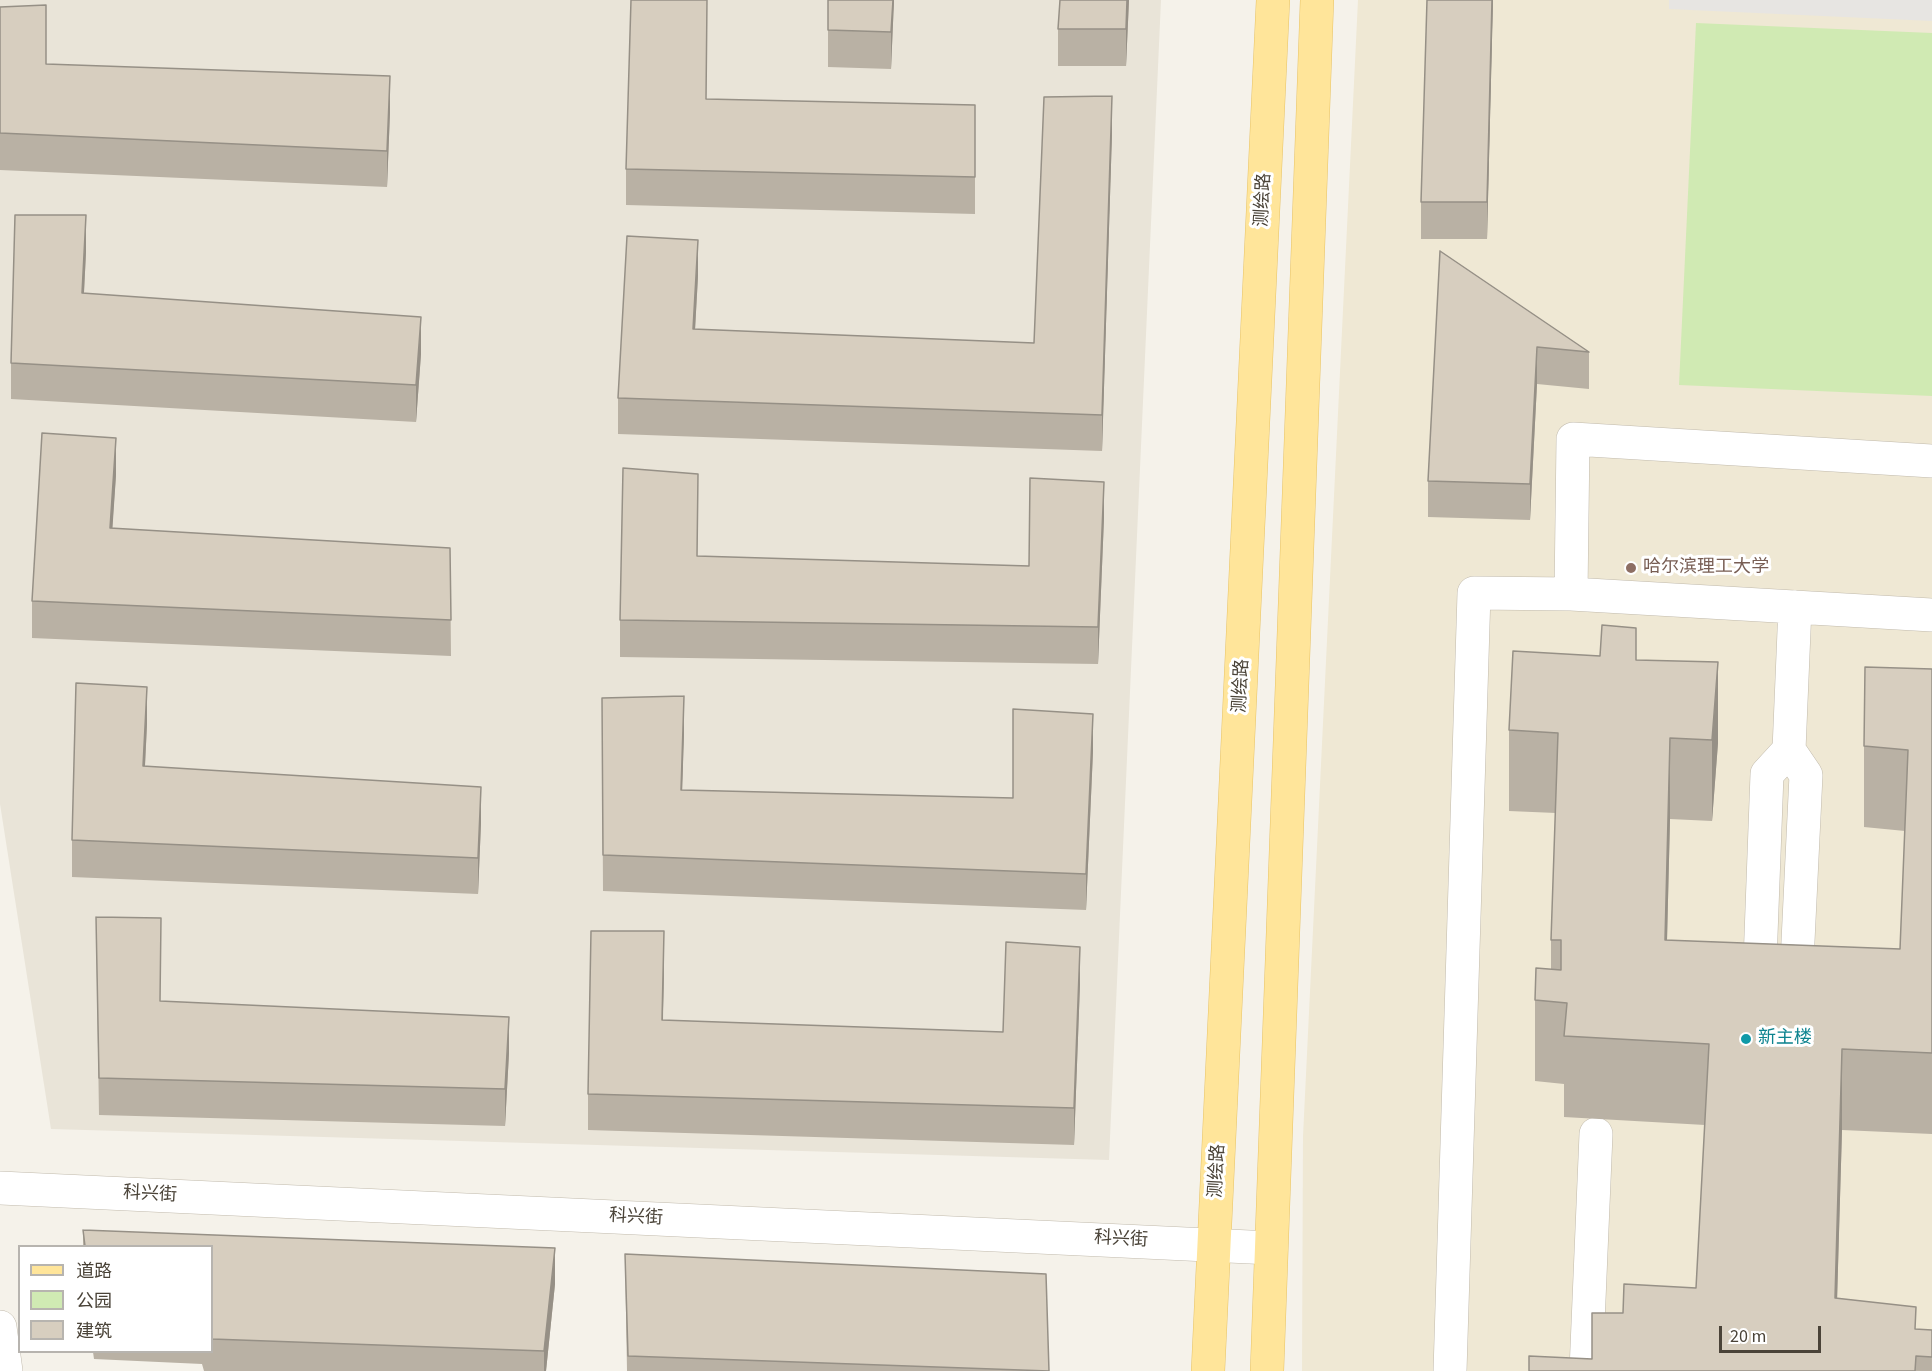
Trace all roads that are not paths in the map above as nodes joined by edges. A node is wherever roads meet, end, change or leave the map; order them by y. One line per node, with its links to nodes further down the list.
1 (1273, 0): 10 (main road, 测绘路)
2 (1317, 0): 11 (main road)
3 (1932, 461): 4 (street)
4 (1571, 594): 5 (street); 16 (street)
5 (1795, 607): 6 (street); 7 (street)
6 (1932, 615)
7 (1789, 750): 7 (street)
8 (1596, 1134): 17 (street)
9 (0, 1188): 10 (street, 科兴街)
10 (1215, 1245): 11 (street, 科兴街); 14 (main road, 测绘路)
11 (1271, 1248): 15 (main road)
12 (0, 1327): 13 (street)
13 (6, 1371)
14 (1208, 1371)
15 (1267, 1371)
16 (1450, 1371)
17 (1586, 1371)

